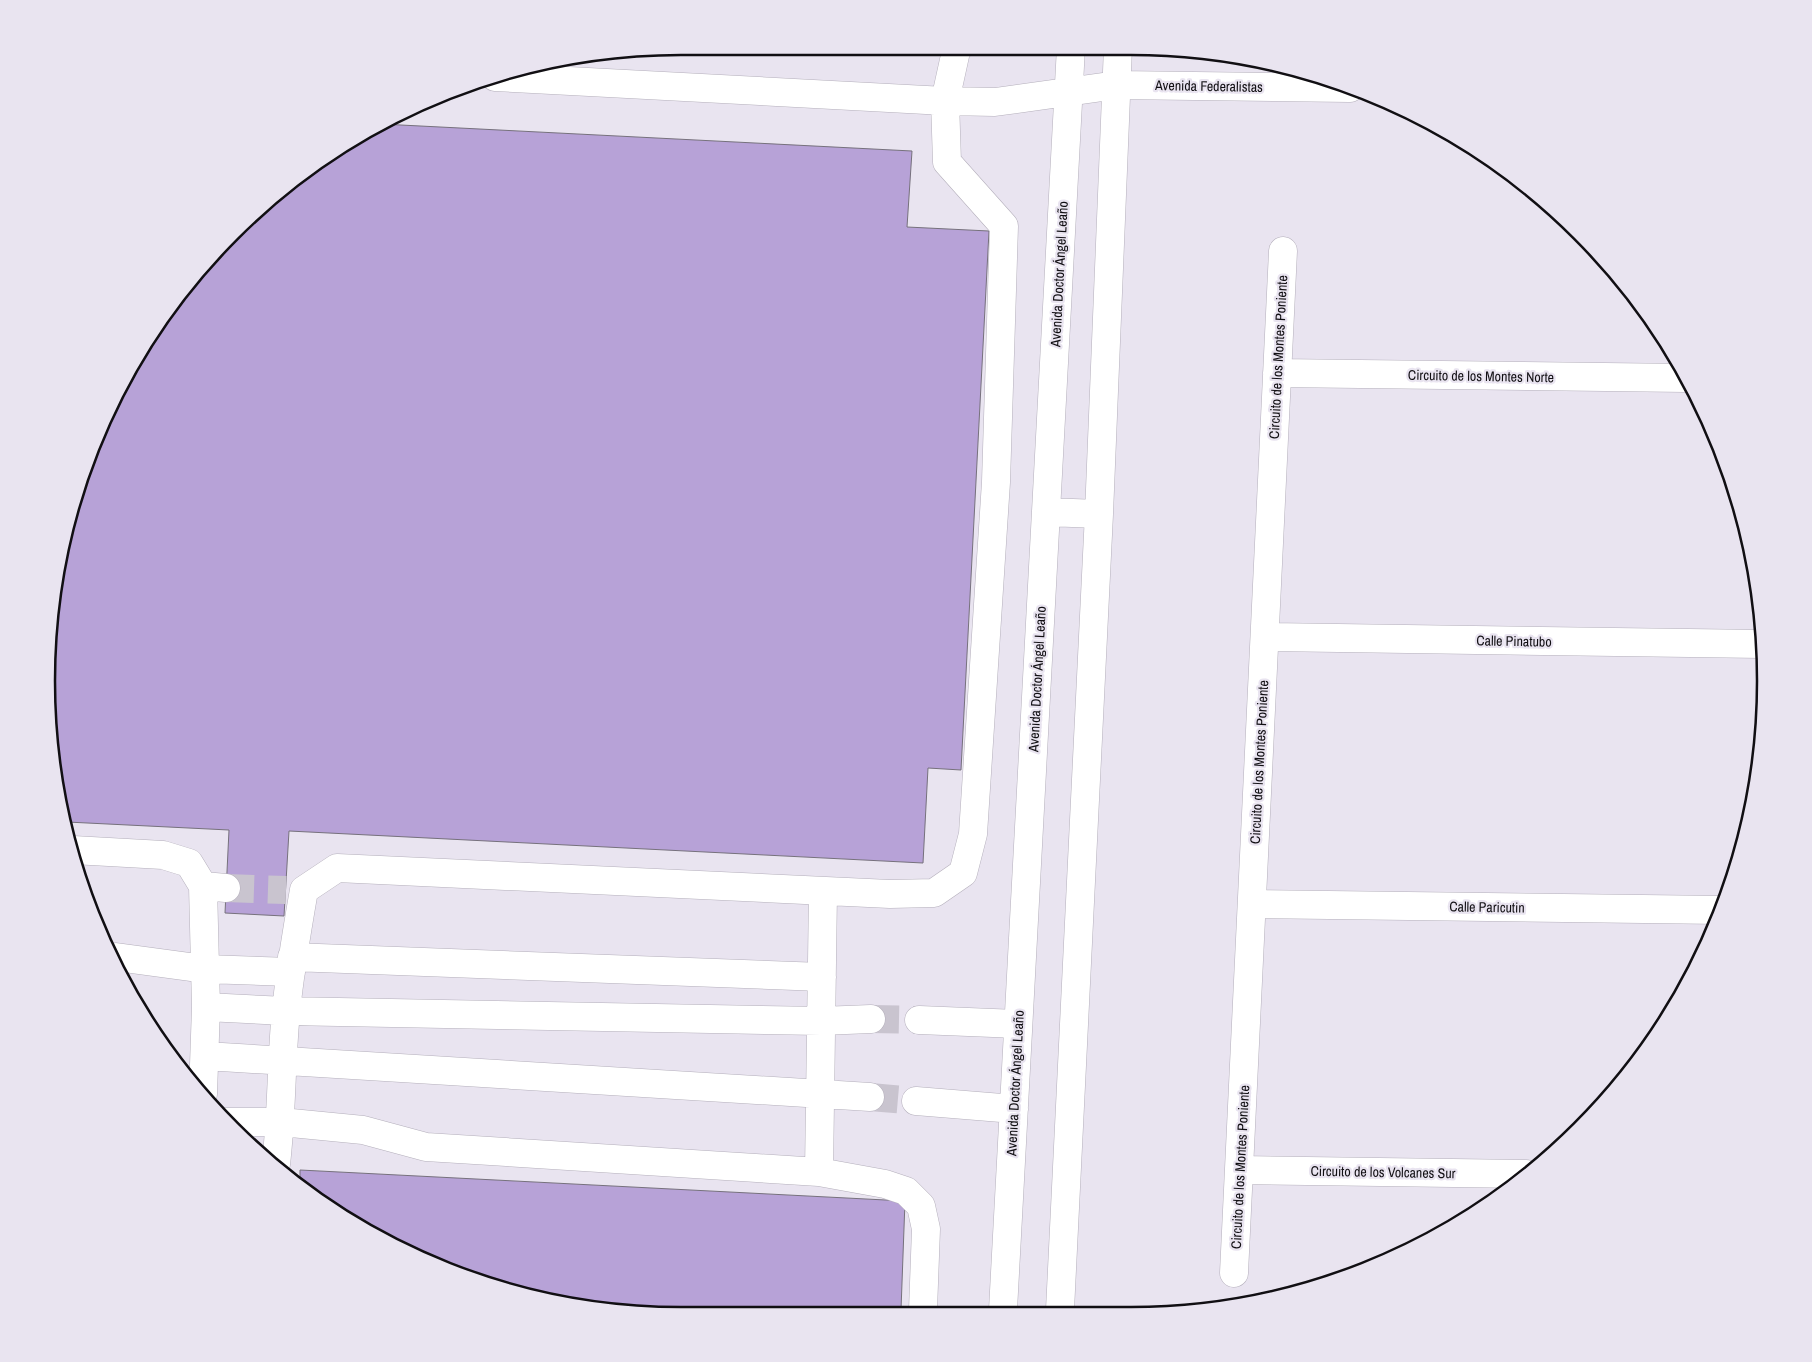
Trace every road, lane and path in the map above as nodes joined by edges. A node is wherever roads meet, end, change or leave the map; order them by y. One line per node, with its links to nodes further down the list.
1 (955, 55): 8 (street)
2 (1071, 55): 7 (street, Avenida Doctor Ángel Leaño)
3 (1118, 55): 5 (street)
4 (513, 78): 8 (street, Avenida Federalistas)
5 (1117, 85): 6 (street, Avenida Federalistas); 7 (street, Avenida Federalistas); 13 (street)
6 (1331, 88)
7 (1069, 93): 8 (street, Avenida Federalistas); 12 (street, Avenida Doctor Ángel Leaño)
8 (944, 101): 17 (street)
9 (1283, 251): 10 (street, Circuito de los Montes Poniente)
10 (1277, 374): 11 (street, Circuito de los Montes Norte); 14 (street, Circuito de los Montes Poniente)
11 (1678, 378)
12 (1046, 512): 13 (street); 29 (street, Avenida Doctor Ángel Leaño)
13 (1099, 514): 46 (street)
14 (1265, 637): 15 (street, Calle Pinatubo); 18 (street, Circuito de los Montes Poniente)
15 (1756, 644)
16 (78, 850): 22 (street)
17 (823, 892): 21 (street); 23 (street)
18 (1252, 904): 19 (street, Calle Paricutin); 40 (street, Circuito de los Montes Poniente)
19 (1713, 910)
20 (120, 958): 22 (street)
21 (291, 965): 22 (street); 23 (street); 25 (street)
22 (205, 969): 24 (street)
23 (822, 977): 28 (street)
24 (206, 1007): 25 (street); 30 (street)
25 (286, 1011): 28 (street); 31 (street)
26 (871, 1019): 28 (street)
27 (918, 1020): 29 (street)
28 (820, 1021): 33 (street)
29 (1018, 1024): 36 (street, Avenida Doctor Ángel Leaño)
30 (205, 1056): 31 (street); 32 (street)
31 (283, 1060): 33 (street); 38 (street)
32 (203, 1086)
33 (820, 1093): 34 (street); 41 (street)
34 (870, 1097)
35 (916, 1101): 36 (street)
36 (1014, 1109): 45 (street, Avenida Doctor Ángel Leaño)
37 (236, 1122): 38 (street)
38 (281, 1122): 39 (street); 41 (street)
39 (277, 1159)
40 (1240, 1170): 42 (street, Circuito de los Volcanes Sur); 43 (street, Circuito de los Montes Poniente)
41 (820, 1172): 44 (street)
42 (1517, 1174)
43 (1234, 1273)
44 (923, 1307)
45 (1003, 1307)
46 (1060, 1307)

